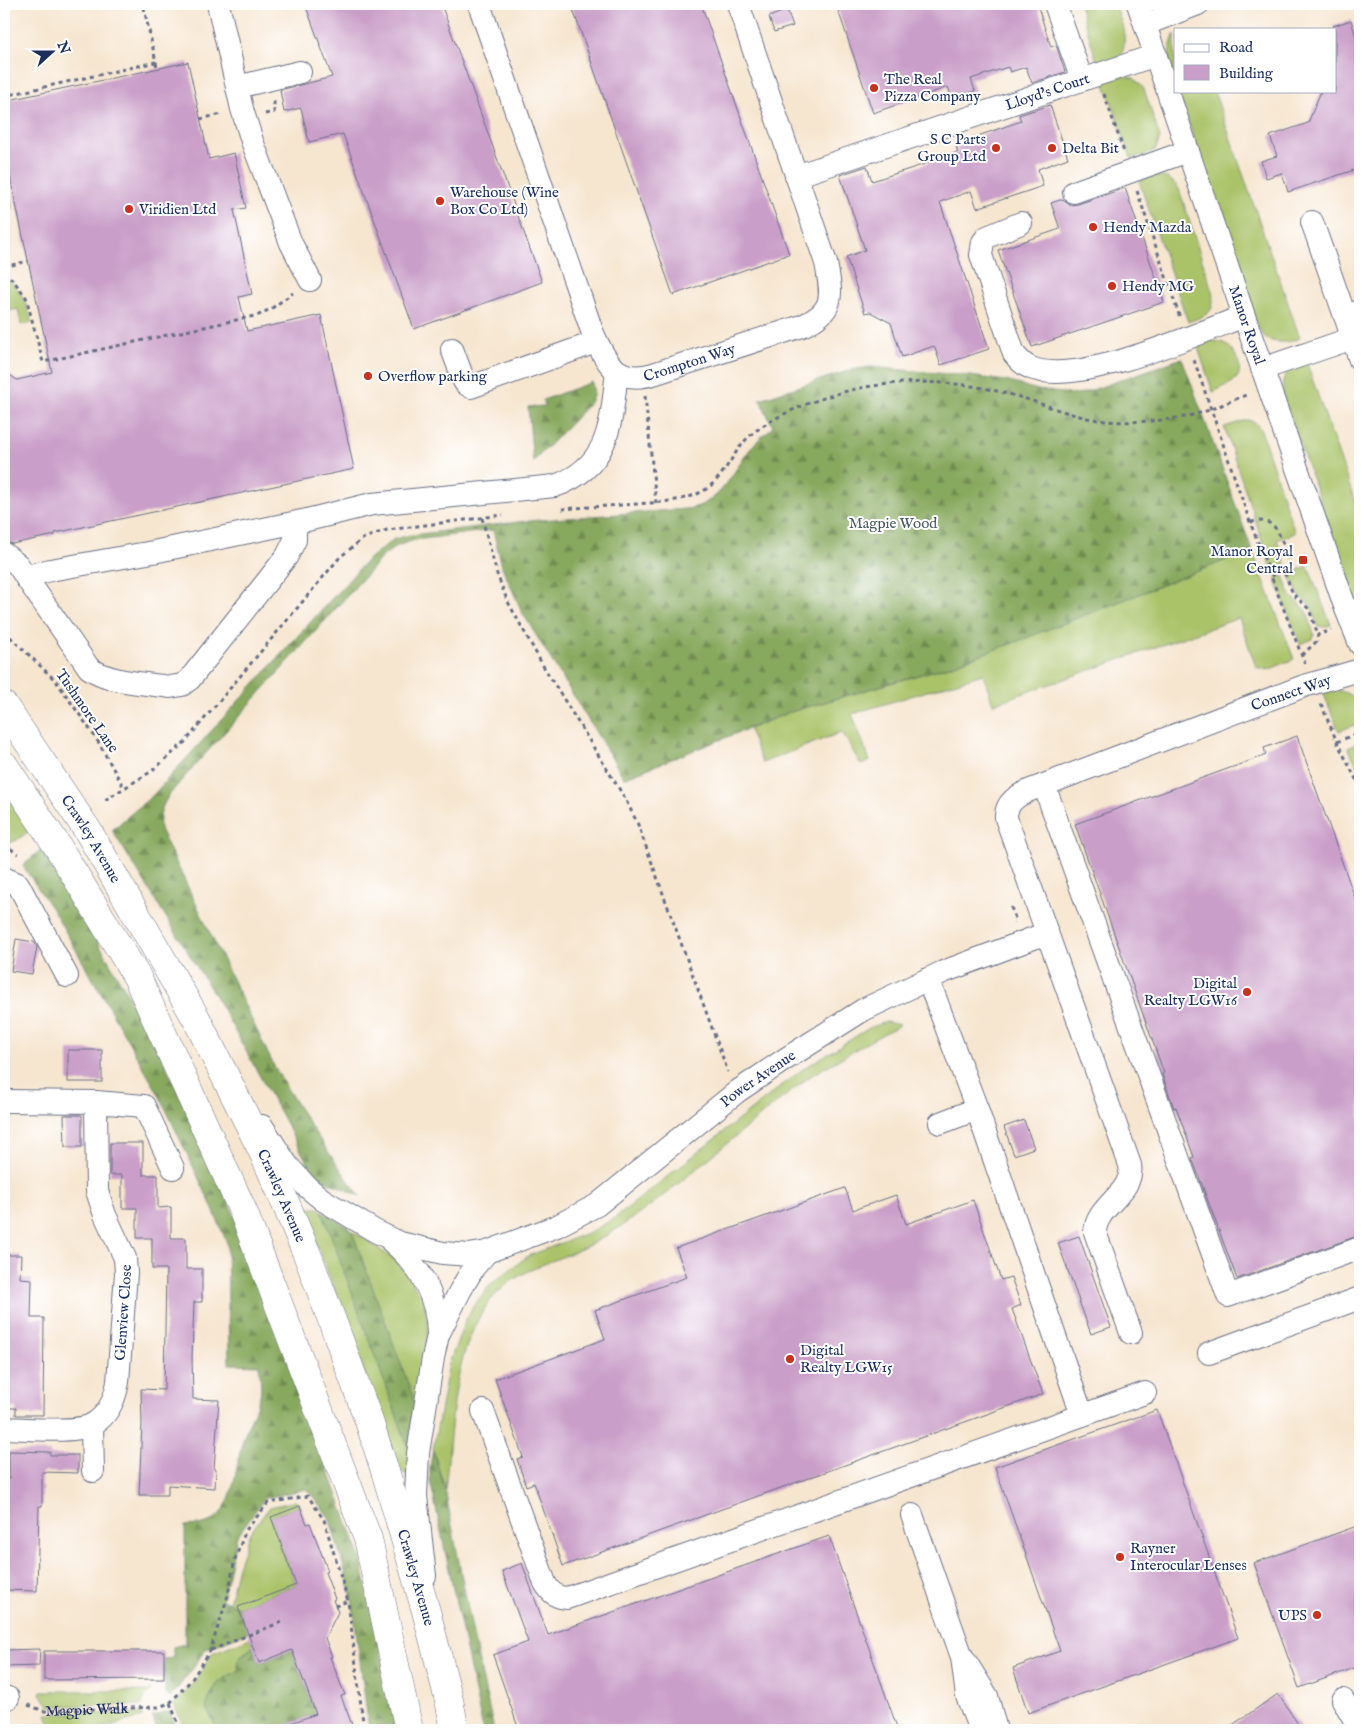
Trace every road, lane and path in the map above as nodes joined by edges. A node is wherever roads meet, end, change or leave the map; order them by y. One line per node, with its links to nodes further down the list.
1 (143, 4): 9 (path)
2 (218, 4): 13 (street)
3 (479, 4): 31 (street)
4 (738, 4): 19 (street, Crompton Way)
5 (1056, 4): 12 (street)
6 (1198, 4): 7 (street)
7 (1142, 14): 8 (street, Manor Royal)
8 (1156, 55): 12 (street, Lloyd's Court); 17 (street, Manor Royal)
9 (156, 62): 10 (path); 14 (path)
10 (157, 68)
11 (300, 72): 13 (street)
12 (1089, 77): 18 (path); 19 (street, Lloyd's Court)
13 (237, 87): 26 (street)
14 (4, 96)
15 (274, 102): 16 (path)
16 (262, 110)
17 (1188, 151): 18 (street); 28 (street, Manor Royal)
18 (1131, 172): 20 (street); 29 (path)
19 (796, 176): 35 (street, Crompton Way)
20 (1074, 192)
21 (1312, 222): 27 (street)
22 (1021, 223): 29 (street)
23 (28, 261): 24 (path)
24 (4, 267)
25 (4, 272): 26 (path)
26 (310, 280)
27 (1353, 313): 30 (street)
28 (1244, 316): 29 (street); 36 (street, Manor Royal)
29 (1186, 338): 37 (path)
30 (1352, 338): 33 (street); 36 (street)
31 (596, 342): 32 (street); 34 (street)
32 (452, 349)
33 (1360, 360)
34 (617, 371): 35 (street, Crompton Way); 43 (street)
35 (643, 376): 38 (path)
36 (1265, 378): 37 (path); 49 (street, Manor Royal)
37 (1210, 408): 38 (path); 42 (path)
38 (656, 502): 39 (path)
39 (560, 509)
40 (506, 515): 41 (path)
41 (482, 518): 60 (path); 69 (path)
42 (1250, 522): 45 (path); 46 (path)
43 (295, 523): 47 (street); 47 (street)
44 (4, 554): 47 (street)
45 (1284, 571): 46 (path); 50 (path)
46 (1271, 576): 51 (path)
47 (27, 579)
48 (4, 631): 60 (path, Tushmore Lane)
49 (1356, 634): 50 (path)
50 (1318, 635): 51 (path)
51 (1302, 655): 53 (path)
52 (1360, 670): 53 (street, Connect Way)
53 (1312, 683): 56 (path); 58 (street, Connect Way)
54 (4, 706): 68 (main road, Crawley Avenue)
55 (1360, 732): 56 (path)
56 (1337, 742): 59 (path)
57 (4, 765): 102 (main road)
58 (1044, 785): 65 (street, Connect Way); 76 (street)
59 (1360, 787)
60 (124, 788): 61 (path)
61 (105, 800)
62 (4, 844): 63 (path)
63 (18, 854)
64 (4, 878): 66 (street)
65 (1047, 933): 67 (street, Power Avenue); 79 (street, Connect Way)
66 (67, 976)
67 (928, 979): 72 (street); 77 (street, Power Avenue)
68 (196, 1018): 75 (street); 94 (main road, Crawley Avenue)
69 (730, 1076)
70 (4, 1101): 71 (street)
71 (96, 1102): 74 (street); 85 (street, Glenview Close)
72 (976, 1109): 73 (street); 84 (street)
73 (940, 1123)
74 (173, 1168)
75 (388, 1238): 77 (street, Power Avenue); 80 (street)
76 (1360, 1248)
77 (487, 1252): 80 (street)
78 (1360, 1298): 81 (street)
79 (1131, 1333)
80 (438, 1336): 94 (street)
81 (1209, 1353)
82 (1145, 1393): 84 (street)
83 (483, 1411): 84 (street)
84 (1082, 1415)
85 (92, 1425): 86 (street); 87 (street)
86 (4, 1428)
87 (92, 1471)
88 (912, 1515): 93 (street)
89 (348, 1601): 90 (path); 92 (path); 98 (path)
90 (335, 1606)
91 (284, 1621): 92 (path)
92 (210, 1651): 97 (path)
93 (962, 1656): 104 (street); 105 (street)
94 (444, 1678): 103 (main road, Crawley Avenue)
95 (6, 1698): 97 (path, Magpie Walk)
96 (1342, 1700): 99 (street)
97 (170, 1703): 100 (path)
98 (364, 1729): 101 (path)
99 (1360, 1729)
100 (181, 1730)
101 (357, 1730)
102 (409, 1730)
103 (455, 1730)
104 (980, 1730)
105 (996, 1730)

